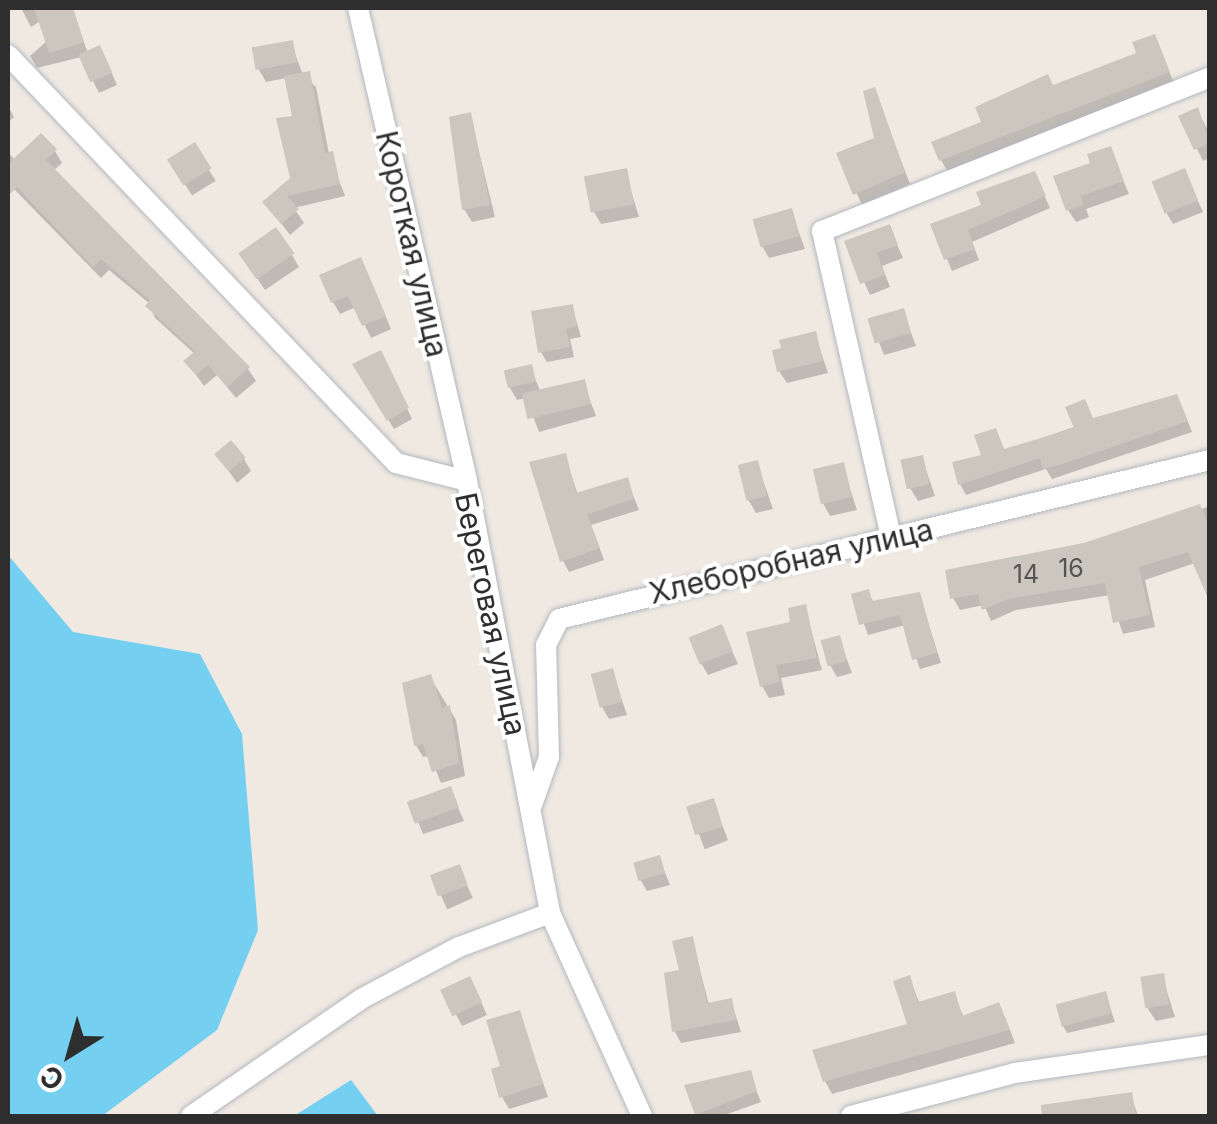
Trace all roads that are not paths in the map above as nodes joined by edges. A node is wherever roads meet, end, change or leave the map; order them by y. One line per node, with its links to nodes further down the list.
1 (358, 8): 5 (street, Короткая улица)
2 (8, 55): 5 (street, Береговая улица)
3 (1210, 78): 6 (street)
4 (1210, 460): 6 (street, Хлеборобная улица)
5 (467, 481): 7 (street, Береговая улица)
6 (891, 538): 7 (street, Хлеборобная улица)
7 (532, 805): 8 (street, Береговая улица)
8 (550, 913): 10 (street); 11 (street, Береговая улица)
9 (1210, 1045): 12 (street)
10 (191, 1116)
11 (642, 1116)
12 (851, 1116)

